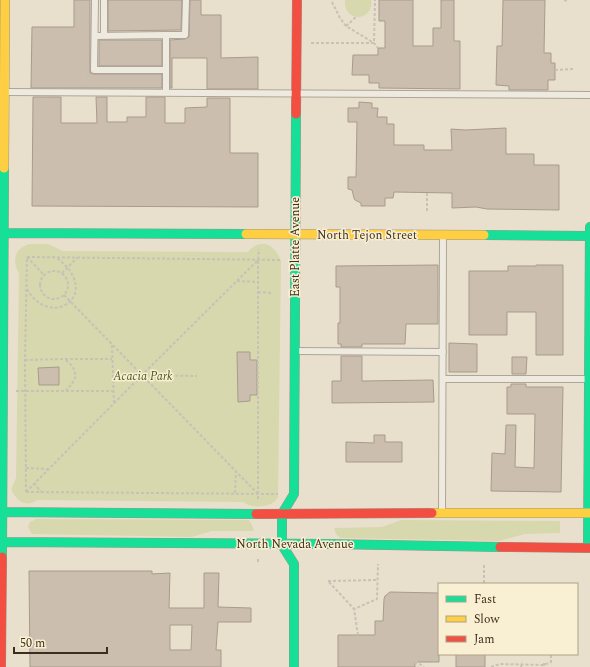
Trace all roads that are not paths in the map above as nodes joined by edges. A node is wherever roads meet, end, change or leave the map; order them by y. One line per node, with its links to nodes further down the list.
1 (5, 0): 10 (main road)
2 (95, 0): 7 (lane)
3 (104, 0): 8 (lane)
4 (186, 0): 6 (lane)
5 (297, 0): 12 (main road, East Platte Avenue)
6 (166, 35): 8 (lane); 9 (lane)
7 (95, 36): 8 (lane); 9 (lane)
8 (104, 36)
9 (166, 70): 11 (lane)
10 (2, 92): 11 (lane); 15 (main road)
11 (166, 93): 12 (lane)
12 (296, 93): 13 (lane); 16 (main road, East Platte Avenue)
13 (590, 95)
14 (590, 227): 18 (main road)
15 (2, 233): 16 (main road, North Tejon Street); 24 (main road)
16 (295, 234): 17 (main road, North Tejon Street); 19 (main road, East Platte Avenue)
17 (443, 235): 18 (main road, North Tejon Street); 20 (lane)
18 (590, 236): 22 (main road)
19 (295, 351): 20 (lane); 23 (main road, East Platte Avenue)
20 (443, 352): 21 (lane)
21 (443, 379): 22 (lane); 27 (lane)
22 (590, 379): 25 (main road)
23 (302, 508): 26 (main road); 26 (main road); 27 (main road)
24 (1, 512): 26 (main road); 28 (main road)
25 (589, 513): 27 (main road); 30 (main road)
26 (282, 514): 29 (main road)
27 (442, 514)
28 (1, 542): 29 (main road, North Nevada Avenue); 32 (main road)
29 (282, 545): 31 (main road); 31 (main road, North Nevada Avenue)
30 (589, 548): 31 (main road, North Nevada Avenue)
31 (302, 551): 33 (main road)
32 (1, 667)
33 (294, 667)

